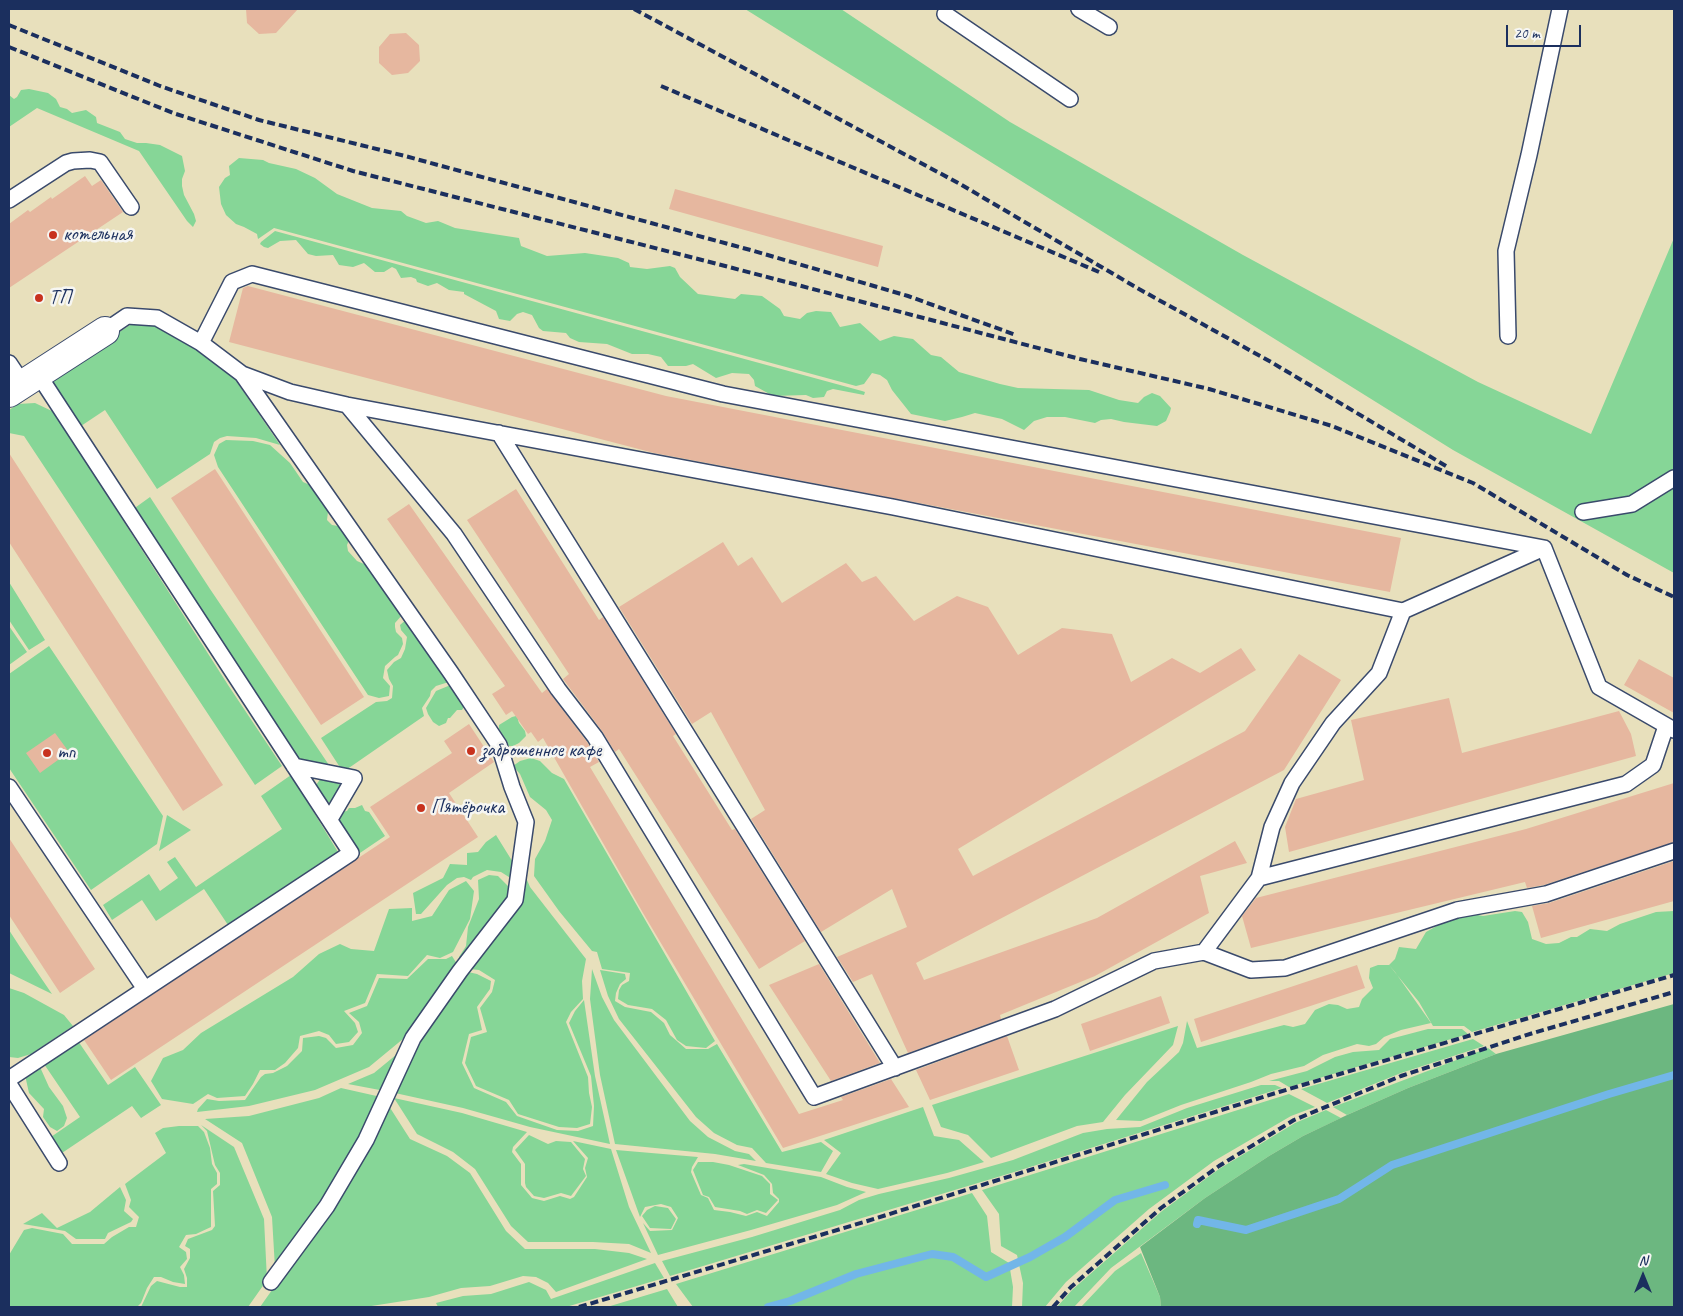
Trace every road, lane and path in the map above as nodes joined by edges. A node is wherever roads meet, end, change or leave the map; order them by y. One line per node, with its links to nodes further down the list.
1 (1080, 9): 4 (lane)
2 (1560, 9): 9 (lane)
3 (944, 11): 5 (lane)
4 (1109, 27)
5 (1070, 99)
6 (9, 200): 7 (lane)
7 (131, 207)
8 (105, 331): 10 (lane); 12 (street)
9 (1508, 336)
10 (201, 343): 11 (lane); 17 (lane)
11 (242, 374): 13 (lane); 31 (lane)
12 (20, 379): 20 (lane)
13 (347, 405): 14 (lane); 27 (lane)
14 (499, 433): 18 (lane); 27 (lane)
15 (1674, 478): 16 (lane)
16 (1583, 512)
17 (1544, 548): 18 (lane); 19 (lane)
18 (1403, 611): 24 (lane)
19 (1670, 728): 24 (lane)
20 (294, 766): 22 (lane); 22 (lane)
21 (9, 787): 26 (lane)
22 (330, 819): 26 (lane)
23 (1674, 851): 25 (lane)
24 (1259, 878): 25 (lane)
25 (1204, 952): 27 (lane)
26 (146, 989): 28 (lane)
27 (895, 1068)
28 (9, 1079)
29 (9, 1084): 30 (lane)
30 (59, 1163)
31 (270, 1282)

